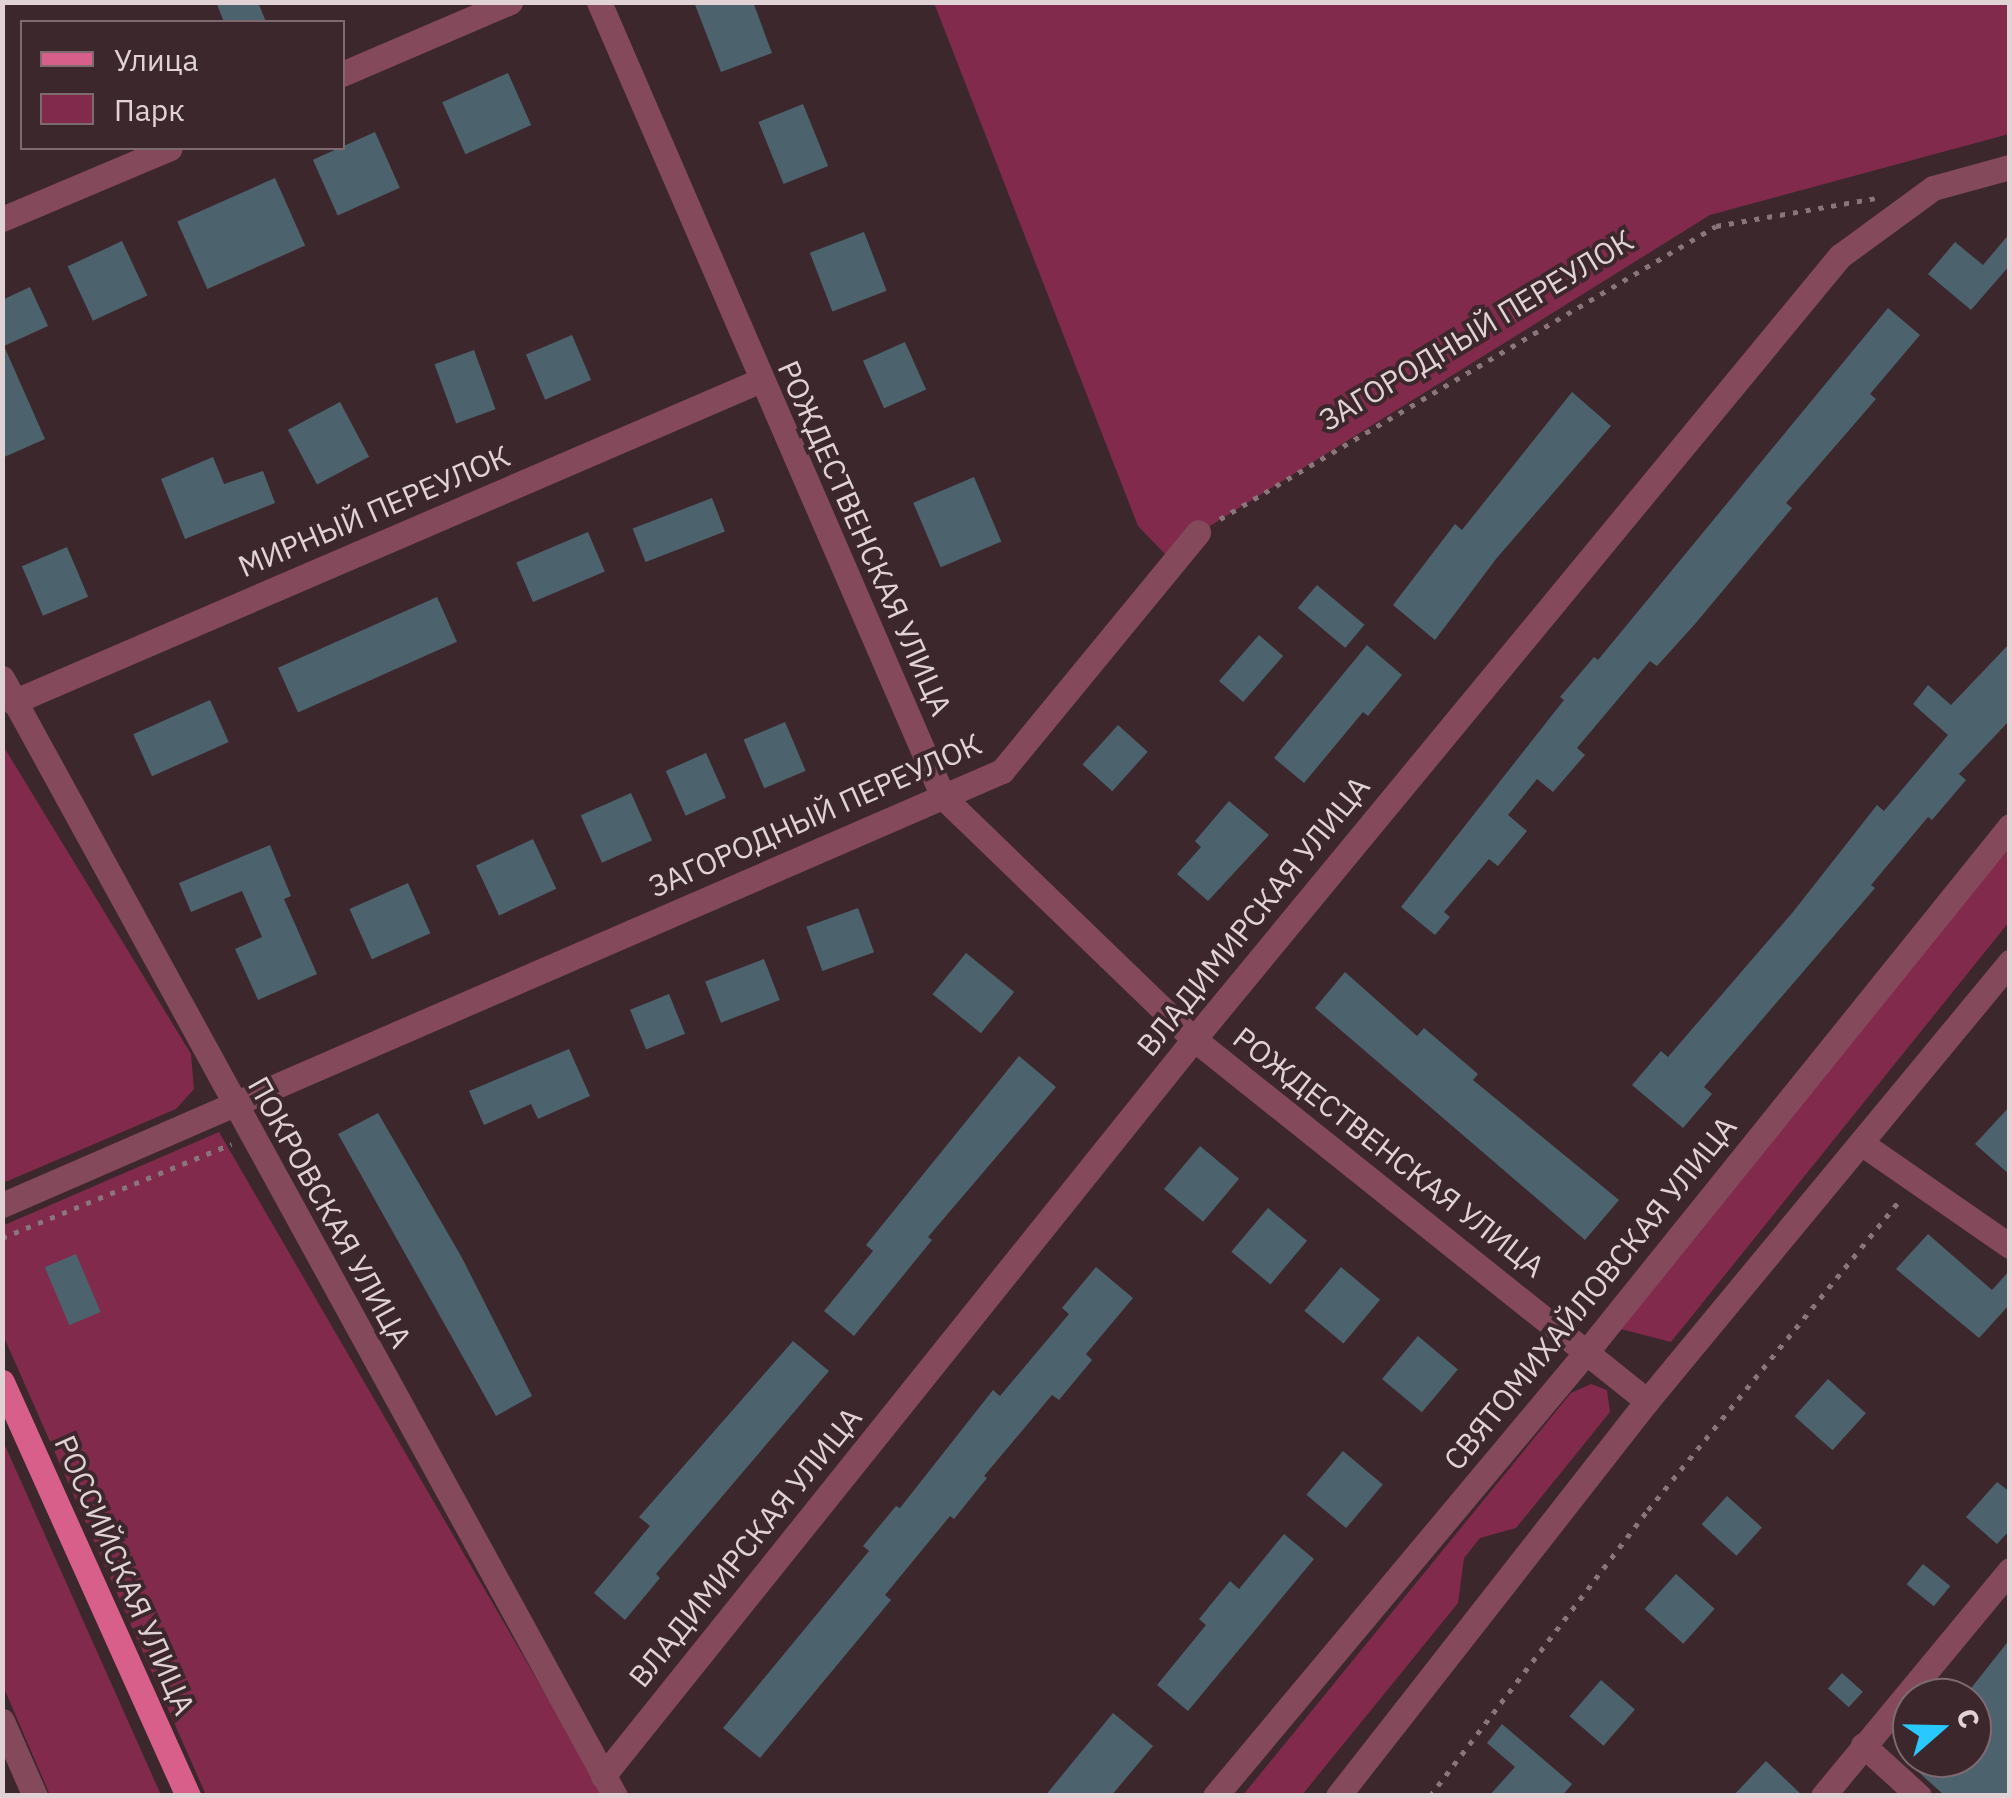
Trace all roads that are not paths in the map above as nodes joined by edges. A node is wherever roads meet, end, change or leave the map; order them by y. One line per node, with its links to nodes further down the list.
1 (510, 2): 3 (street)
2 (599, 2): 7 (street, РОЖДЕСТВЕНСКАЯ УЛИЦА)
3 (345, 73)
4 (165, 150): 6 (street)
5 (2010, 167): 13 (street, ВЛАДИМИРСКАЯ УЛИЦА)
6 (2, 219)
7 (761, 380): 9 (street, МИРНЫЙ ПЕРЕУЛОК); 10 (street, РОЖДЕСТВЕНСКАЯ УЛИЦА)
8 (1198, 532): 10 (street, ЗАГОРОДНЫЙ ПЕРЕУЛОК)
9 (8, 690): 14 (street, ПОКРОВСКАЯ УЛИЦА)
10 (942, 796): 13 (street, РОЖДЕСТВЕНСКАЯ УЛИЦА); 14 (street, ЗАГОРОДНЫЙ ПЕРЕУЛОК)
11 (2010, 826): 18 (street, СВЯТОМИХАЙЛОВСКАЯ УЛИЦА)
12 (2010, 962): 15 (street)
13 (1194, 1039): 18 (street, РОЖДЕСТВЕНСКАЯ УЛИЦА); 24 (street, ВЛАДИМИРСКАЯ УЛИЦА)
14 (234, 1104): 16 (street, ЗАГОРОДНЫЙ ПЕРЕУЛОК); 24 (street, ПОКРОВСКАЯ УЛИЦА)
15 (1861, 1143): 17 (street); 20 (street)
16 (2, 1205)
17 (2010, 1246)
18 (1588, 1350): 20 (street, РОЖДЕСТВЕНСКАЯ УЛИЦА); 27 (street, СВЯТОМИХАЙЛОВСКАЯ УЛИЦА)
19 (2, 1382): 26 (main road, РОССИЙСКАЯ УЛИЦА)
20 (1647, 1401): 28 (street)
21 (2010, 1570): 23 (street)
22 (2, 1720): 25 (street)
23 (1863, 1746): 29 (street); 30 (street)
24 (609, 1786)
25 (34, 1796)
26 (188, 1796)
27 (1214, 1796)
28 (1338, 1796)
29 (1823, 1796)
30 (1919, 1796)

